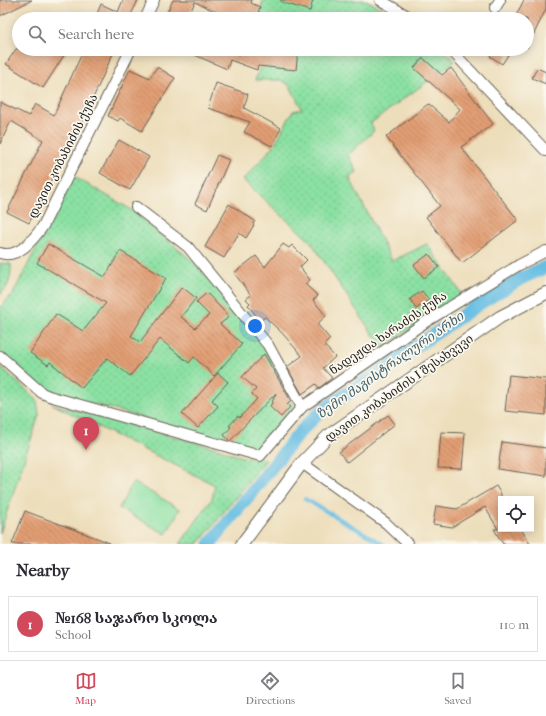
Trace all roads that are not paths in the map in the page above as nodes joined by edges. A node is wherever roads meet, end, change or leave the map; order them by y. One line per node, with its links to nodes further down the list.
1 (154, 0): 3 (street)
2 (380, 0): 4 (street)
3 (148, 12)
4 (401, 12)
5 (128, 56): 10 (street, დავით კობახიძის ქუჩა)
6 (457, 56): 7 (street)
7 (546, 151)
8 (136, 207): 13 (street)
9 (546, 251): 13 (street, ნადეჟდა ხარაძის ქუჩა)
10 (0, 253)
11 (546, 293): 14 (street, დავით კობახიძის I შესახვევი)
12 (0, 356): 13 (street, ნადეჟდა ხარაძის ქუჩა)
13 (302, 407)
14 (302, 463): 15 (street, დავით კობახიძის I შესახვევი); 16 (street)
15 (242, 544)
16 (408, 544)

